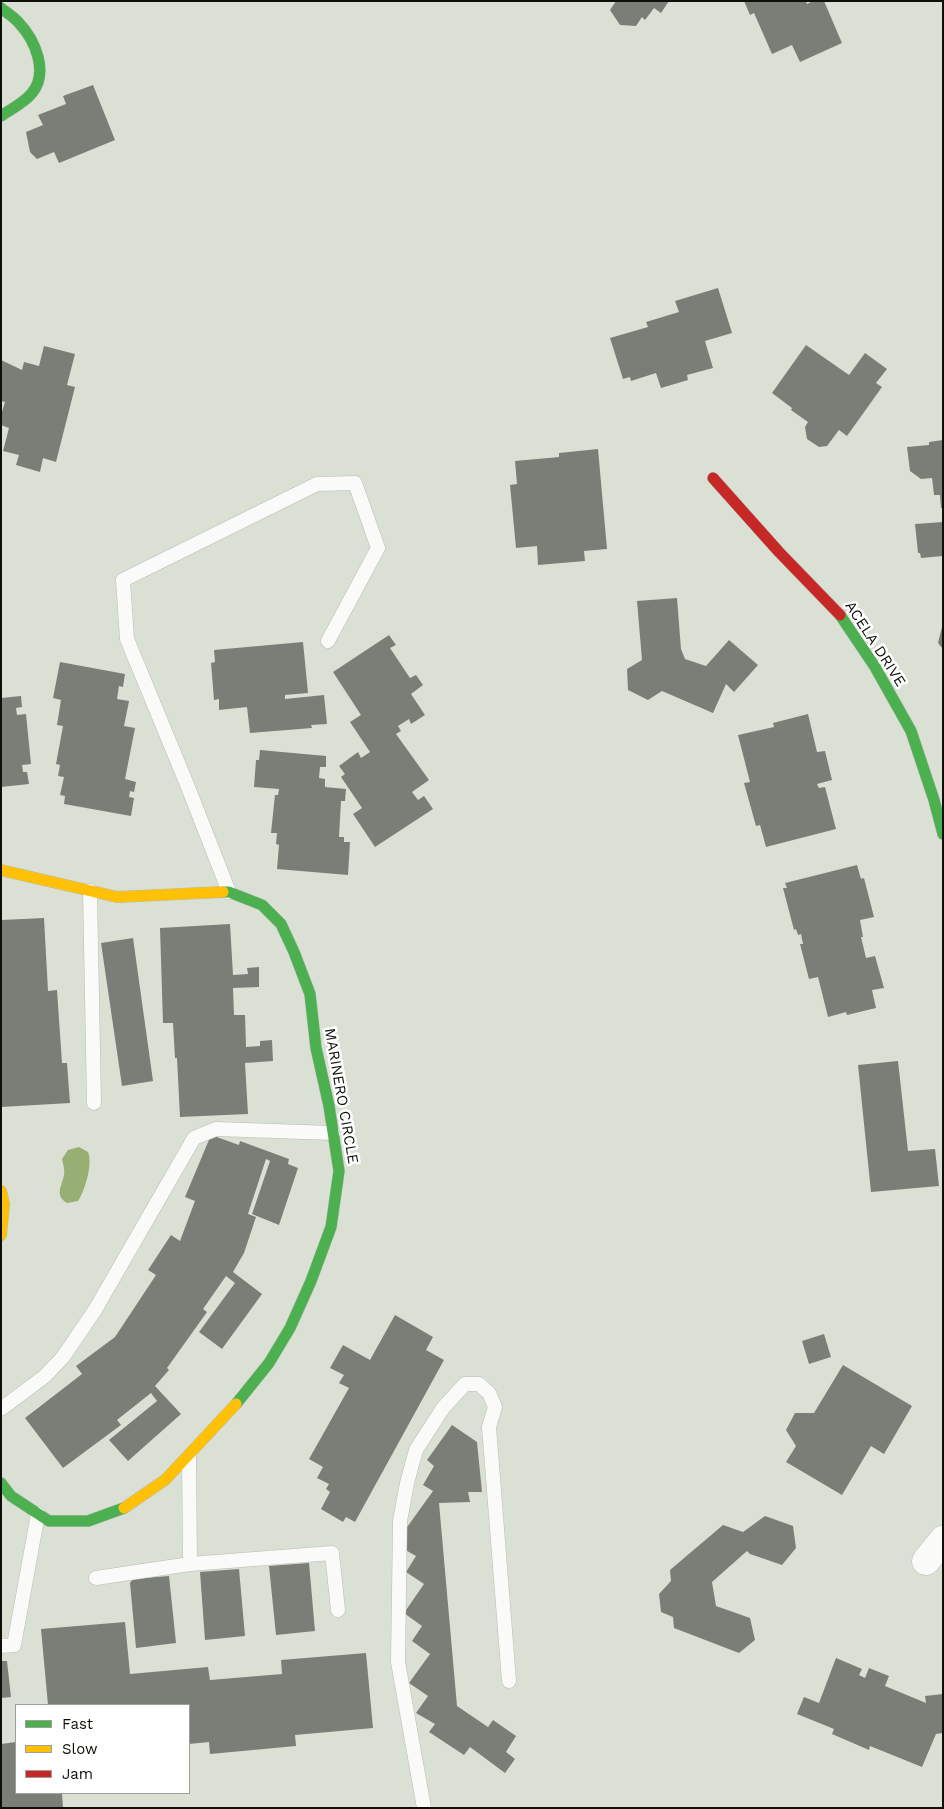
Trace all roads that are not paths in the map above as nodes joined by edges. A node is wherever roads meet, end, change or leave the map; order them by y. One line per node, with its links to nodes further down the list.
1 (1, 8): 2 (street)
2 (1, 116)
3 (713, 478): 5 (street, ACELA DRIVE)
4 (328, 641): 8 (lane)
5 (943, 834)
6 (1, 870): 7 (street, MARINERO CIRCLE)
7 (90, 891): 8 (street, MARINERO CIRCLE); 9 (lane)
8 (229, 892): 10 (street, MARINERO CIRCLE)
9 (94, 1103)
10 (333, 1133): 13 (lane); 14 (street, MARINERO CIRCLE)
11 (1, 1192): 12 (street)
12 (1, 1235)
13 (1, 1409)
14 (189, 1456): 16 (street, MARINERO CIRCLE); 19 (lane)
15 (1, 1483): 16 (street, MARINERO CIRCLE)
16 (38, 1514): 22 (lane)
17 (943, 1540): 18 (street)
18 (926, 1561)
19 (190, 1564): 20 (lane); 21 (lane)
20 (96, 1578)
21 (338, 1610)
22 (1, 1646)
23 (509, 1681): 24 (lane)
24 (424, 1808)

